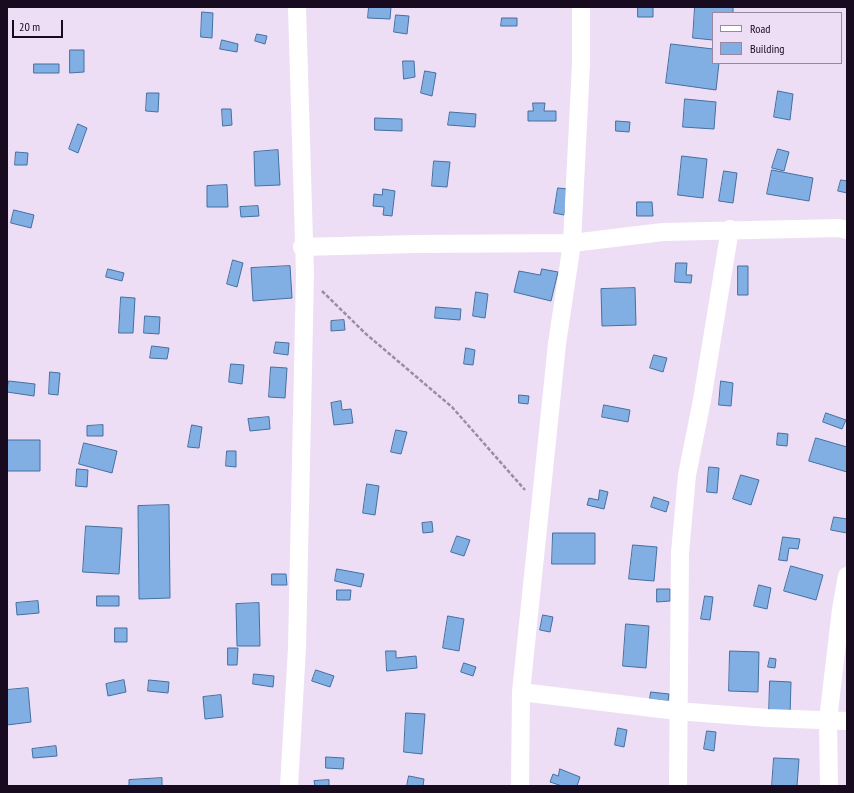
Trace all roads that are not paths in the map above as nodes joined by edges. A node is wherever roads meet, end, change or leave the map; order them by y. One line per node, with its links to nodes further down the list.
1 (297, 7): 6 (street)
2 (581, 7): 5 (street)
3 (730, 229): 4 (street); 5 (street); 9 (street)
4 (847, 230)
5 (572, 243): 6 (street); 8 (street)
6 (302, 248): 12 (street)
7 (847, 576): 10 (street)
8 (521, 692): 9 (street); 13 (street)
9 (677, 711): 10 (street); 14 (street)
10 (828, 720): 11 (street); 15 (street)
11 (847, 721)
12 (288, 786)
13 (520, 786)
14 (678, 786)
15 (830, 786)

